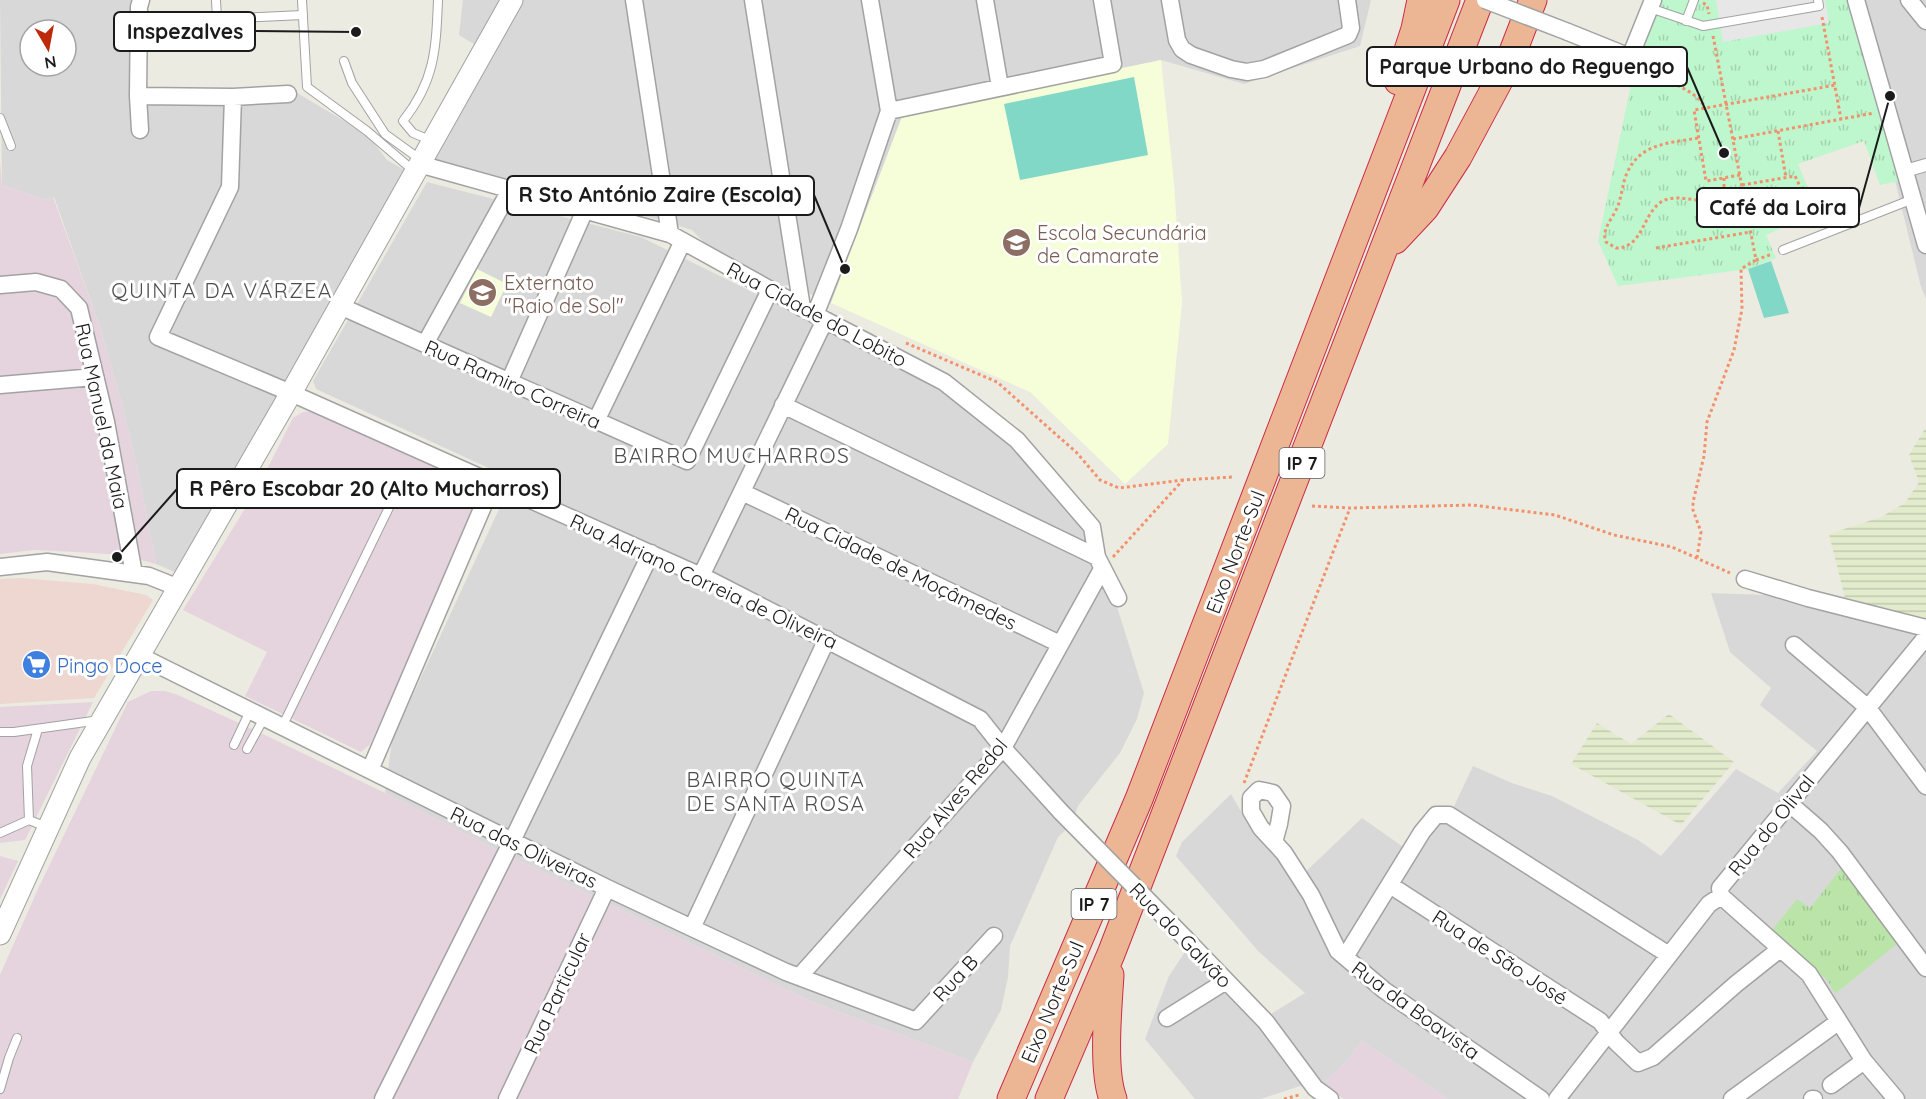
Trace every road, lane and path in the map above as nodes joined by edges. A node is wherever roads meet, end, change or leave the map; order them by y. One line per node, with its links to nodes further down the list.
1 (141, 0): 32 (street)
2 (216, 0): 23 (lane)
3 (302, 0): 23 (lane)
4 (438, 0): 45 (lane)
5 (512, 0): 45 (street)
6 (634, 0): 59 (street)
7 (753, 0): 68 (street)
8 (870, 0): 36 (street)
9 (985, 0): 30 (street)
10 (1102, 0): 30 (street)
11 (1170, 0): 12 (street)
12 (1347, 0)
13 (1421, 0): 42 (highway)
14 (1446, 0): 42 (highway, Eixo Norte-Sul / IP 7)
15 (1480, 0): 63 (highway, Eixo Norte-Sul / IP 7)
16 (1485, 0): 22 (street, bridge)
17 (1533, 0): 63 (highway)
18 (1695, 0): 24 (lane); 26 (path)
19 (1856, 0): 37 (street)
20 (1909, 0): 25 (street)
21 (1819, 3): 26 (lane); 29 (path)
22 (1651, 4): 24 (lane)
23 (303, 15): 47 (lane)
24 (1686, 21): 26 (lane)
25 (1926, 21)
26 (1711, 25): 34 (path)
27 (344, 61): 47 (lane)
28 (1628, 67): 35 (path)
29 (1836, 85): 34 (path); 39 (path)
30 (1000, 87): 36 (street)
31 (288, 94): 33 (street)
32 (138, 96): 33 (street); 40 (street)
33 (234, 97): 74 (street, Rua Adriano Correia de Oliveira)
34 (1726, 104): 35 (path); 44 (path)
35 (1705, 108): 43 (path)
36 (889, 111): 68 (street)
37 (1888, 111): 39 (path); 49 (street)
38 (0, 118): 46 (lane)
39 (1842, 119): 41 (path)
40 (140, 129)
41 (1778, 131): 44 (path); 52 (path)
42 (1394, 138): 130 (highway, Eixo Norte-Sul / IP 7)
43 (1698, 138): 51 (path); 51 (path)
44 (1733, 139): 50 (path)
45 (432, 141): 47 (street)
46 (11, 146)
47 (418, 165): 54 (street, Rua Cidade do Lobito); 67 (street)
48 (1926, 165): 49 (street)
49 (1905, 171): 55 (street)
50 (1740, 175): 51 (path); 53 (path)
51 (1724, 178)
52 (1786, 178): 53 (path); 58 (path)
53 (1742, 185): 57 (path)
54 (510, 190): 56 (street, Rua Cidade do Lobito); 70 (street)
55 (1913, 199): 58 (lane); 60 (street)
56 (585, 210): 59 (street, Rua Cidade do Lobito); 72 (street)
57 (1751, 232): 61 (path); 64 (path)
58 (1822, 234): 62 (lane)
59 (676, 238): 66 (street, Rua Cidade do Lobito); 76 (street)
60 (1926, 245)
61 (1656, 248)
62 (1783, 250): 64 (path)
63 (1384, 252): 124 (highway, Eixo Norte-Sul / IP 7)
64 (1756, 260): 85 (path)
65 (0, 285): 71 (street, Rua Manuel da Maia)
66 (770, 290): 68 (street, Rua Cidade do Lobito); 76 (street, Rua Ramiro Correira)
67 (340, 306): 70 (street, Rua Ramiro Correira); 74 (street)
68 (814, 314): 75 (street); 86 (street, Rua Cidade do Lobito)
69 (906, 342): 78 (path)
70 (425, 344): 72 (street, Rua Ramiro Correira)
71 (95, 377): 73 (street); 88 (street, Rua Manuel da Maia)
72 (509, 382): 76 (street, Rua Ramiro Correira)
73 (0, 385)
74 (291, 393): 79 (street, Rua Adriano Correia de Oliveira); 91 (street)
75 (783, 405): 81 (street); 86 (street)
76 (596, 421)
77 (1233, 477): 78 (path)
78 (1184, 480): 86 (path)
79 (493, 483): 84 (street, Rua Adriano Correia de Oliveira); 108 (street)
80 (399, 485): 102 (lane)
81 (742, 492): 89 (street); 96 (street, Rua Cidade de Moçâmedes)
82 (1312, 506): 83 (path)
83 (1350, 508): 85 (path); 110 (path)
84 (651, 553): 89 (street, Rua Adriano Correia de Oliveira); 115 (street)
85 (1697, 558): 90 (path)
86 (1100, 563): 92 (street, Rua Cidade do Lobito); 96 (street, Rua Alves Redol)
87 (0, 567): 88 (street)
88 (134, 574): 91 (street)
89 (701, 576): 95 (street, Rua Adriano Correia de Oliveira)
90 (1745, 579): 93 (street)
91 (179, 588): 98 (street)
92 (1118, 598)
93 (1926, 628)
94 (1926, 637): 99 (street, Rua do Olival)
95 (827, 639): 106 (street, Rua Adriano Correia de Oliveira); 120 (street)
96 (1059, 644): 106 (street, Rua Alves Redol)
97 (1794, 645): 99 (street)
98 (140, 656): 100 (street, Rua das Oliveiras); 101 (street)
99 (1867, 707): 109 (street); 111 (street, Rua do Olival)
100 (257, 714): 102 (street, Rua das Oliveiras); 105 (lane); 107 (lane)
101 (103, 719): 103 (lane); 113 (street)
102 (282, 727): 108 (street, Rua das Oliveiras)
103 (38, 729): 104 (lane); 112 (lane)
104 (0, 732)
105 (234, 745)
106 (1003, 748): 128 (street, Rua Alves Redol); 129 (street, Rua do Galvão, bridge)
107 (247, 749)
108 (370, 770): 115 (street, Rua das Oliveiras)
109 (1926, 786)
110 (1251, 798): 116 (street, Rua da Boavista); 116 (street)
111 (1789, 803): 119 (street, Rua do Olival); 127 (street)
112 (29, 820): 113 (lane); 114 (lane)
113 (49, 828): 121 (street)
114 (0, 834)
115 (512, 841): 118 (street, Rua das Oliveiras); 139 (street)
116 (1274, 842): 126 (street, Rua da Boavista)
117 (1390, 885): 125 (street); 126 (street); 134 (street, Rua de São José)
118 (607, 888): 120 (street, Rua das Oliveiras); 140 (street, Rua Particular)
119 (1721, 896): 123 (street); 125 (street, Rua do Olival)
120 (692, 928): 128 (street, Rua das Oliveiras)
121 (0, 934)
122 (994, 936): 132 (street, Rua B)
123 (1780, 949): 133 (street); 134 (street, Rua de São José)
124 (1111, 954): 143 (highway, Eixo Norte-Sul / IP 7); 144 (highway)
125 (1669, 955): 134 (street, Rua do Olival)
126 (1345, 957): 146 (street, Rua da Boavista)
127 (1926, 968)
128 (800, 977): 132 (street, Rua das Oliveiras)
129 (1226, 981): 131 (street); 145 (street, Rua do Galvão)
130 (1049, 1010): 141 (highway); 142 (highway, Eixo Norte-Sul / IP 7)
131 (1167, 1018)
132 (916, 1021)
133 (1838, 1022): 136 (street); 148 (street)
134 (1609, 1031): 147 (street, Rua do Olival)
135 (17, 1038): 138 (lane)
136 (1864, 1061): 137 (street); 149 (street)
137 (1831, 1085)
138 (0, 1089)
139 (383, 1099)
140 (507, 1099)
141 (993, 1099)
142 (1011, 1099)
143 (1048, 1099)
144 (1113, 1099)
145 (1330, 1099)
146 (1541, 1099)
147 (1557, 1099)
148 (1732, 1099)
149 (1896, 1099)

